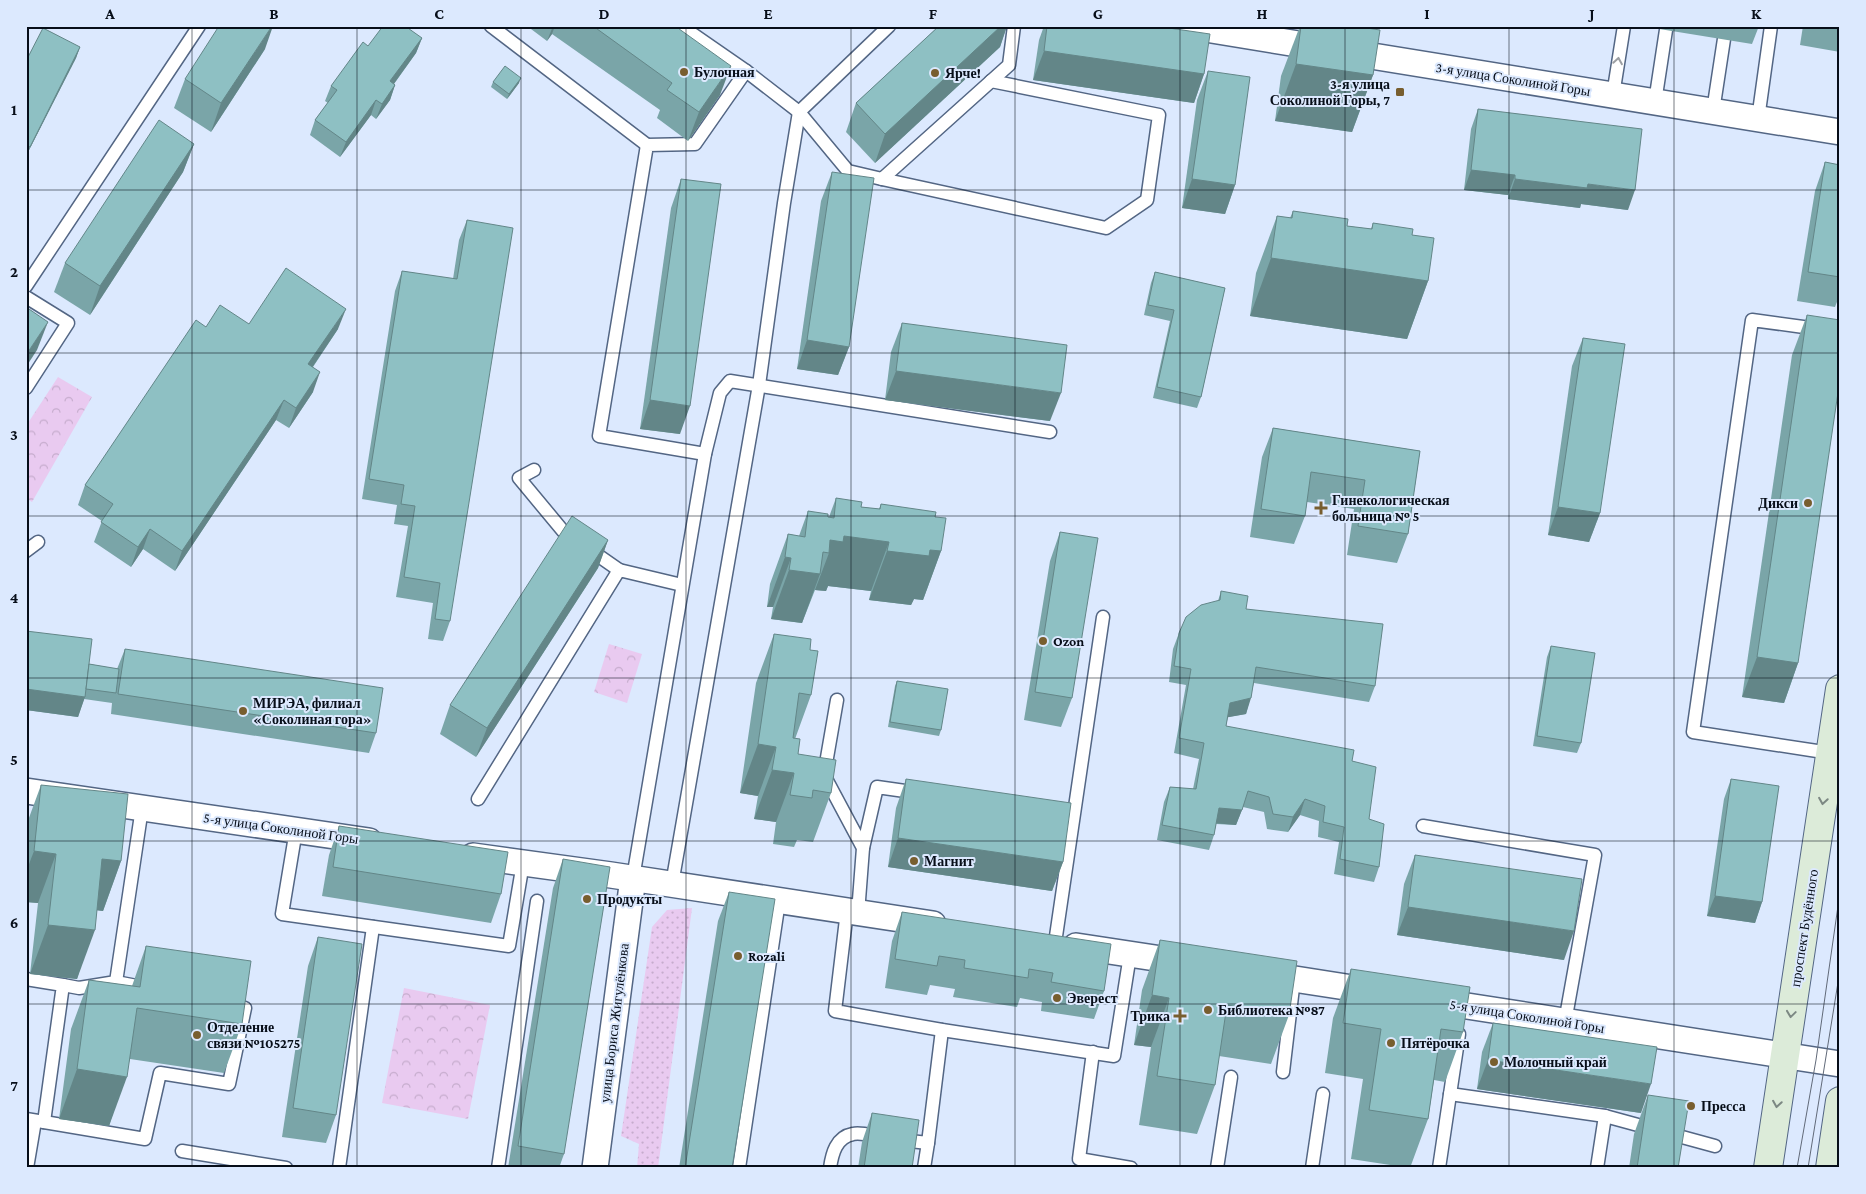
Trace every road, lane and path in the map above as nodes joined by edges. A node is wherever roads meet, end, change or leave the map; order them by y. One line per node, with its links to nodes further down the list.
1 (200, 26): 21 (lane)
2 (491, 26): 19 (lane)
3 (681, 26): 11 (lane)
4 (889, 26): 16 (lane)
5 (1014, 26): 12 (lane)
6 (1187, 26): 13 (street, 3-я улица Соколиной Горы)
7 (1624, 26): 13 (lane, one-way to 7)
8 (1771, 26): 17 (lane)
9 (1666, 30): 14 (lane)
10 (1724, 39): 15 (lane)
11 (746, 72): 16 (lane); 19 (lane)
12 (991, 81): 20 (lane); 20 (lane)
13 (1613, 95): 14 (street, 3-я улица Соколиной Горы)
14 (1655, 102): 15 (street, 3-я улица Соколиной Горы)
15 (1713, 111): 17 (street, 3-я улица Соколиной Горы)
16 (799, 112): 20 (lane); 24 (lane)
17 (1758, 119): 18 (street, 3-я улица Соколиной Горы)
18 (1840, 132)
19 (647, 144): 27 (lane)
20 (882, 179)
21 (26, 286)
22 (26, 297): 25 (lane)
23 (1840, 332): 36 (lane)
24 (759, 385): 26 (lane); 27 (lane); 48 (lane)
25 (26, 388)
26 (1050, 432)
27 (705, 454): 32 (lane)
28 (534, 470): 31 (lane)
29 (38, 542): 30 (lane)
30 (26, 551)
31 (619, 570): 32 (lane); 39 (lane)
32 (682, 584): 47 (lane)
33 (1103, 617): 54 (lane)
34 (1840, 689): 36 (main road, проспект Будённого)
35 (837, 700): 44 (lane)
36 (1830, 753): 68 (main road, проспект Будённого, one-way to 68)
37 (26, 791): 40 (street, 5-я улица Соколиной Горы)
38 (935, 796): 44 (lane)
39 (478, 798)
40 (142, 808): 42 (street, 5-я улица Соколиной Горы); 60 (lane)
41 (1423, 826): 65 (lane)
42 (296, 830): 43 (street, 5-я улица Соколиной Горы); 52 (lane)
43 (392, 844)
44 (862, 848): 51 (lane)
45 (448, 852): 46 (street)
46 (523, 863): 47 (street); 52 (lane)
47 (633, 878): 48 (street); 84 (street, улица Бориса Жигулёнкова)
48 (672, 884): 50 (street)
49 (537, 900): 83 (lane)
50 (779, 901): 51 (street); 85 (lane)
51 (853, 912): 53 (street); 66 (lane)
52 (374, 928): 82 (lane)
53 (957, 928)
54 (1045, 942): 55 (street)
55 (1130, 955): 56 (street); 67 (lane)
56 (1207, 966)
57 (1236, 971): 59 (street, 5-я улица Соколиной Горы)
58 (26, 979): 61 (lane)
59 (1294, 979): 64 (street, 5-я улица Соколиной Горы); 70 (lane)
60 (116, 982): 61 (lane); 62 (lane)
61 (63, 985): 76 (lane)
62 (159, 990)
63 (216, 1002): 76 (lane)
64 (1462, 1015): 65 (street, 5-я улица Соколиной Горы); 73 (lane)
65 (1566, 1022): 68 (street, 5-я улица Соколиной Горы)
66 (942, 1030): 67 (lane); 77 (lane)
67 (1093, 1052): 88 (lane)
68 (1785, 1055): 69 (street, 5-я улица Соколиной Горы); 93 (main road, проспект Будённого, one-way to 93)
69 (1840, 1064)
70 (1283, 1072)
71 (1231, 1077): 89 (lane)
72 (1323, 1094): 90 (lane)
73 (1450, 1094): 75 (lane); 91 (lane)
74 (1840, 1101): 94 (main road)
75 (1605, 1116): 78 (lane); 92 (lane)
76 (35, 1121): 80 (lane)
77 (928, 1143): 86 (lane); 87 (lane)
78 (1715, 1146)
79 (182, 1151): 81 (lane)
80 (28, 1168)
81 (286, 1168)
82 (339, 1168)
83 (498, 1168)
84 (595, 1168)
85 (739, 1168)
86 (830, 1168)
87 (924, 1168)
88 (1131, 1168)
89 (1217, 1168)
90 (1312, 1168)
91 (1439, 1168)
92 (1597, 1168)
93 (1768, 1168)
94 (1830, 1168)

